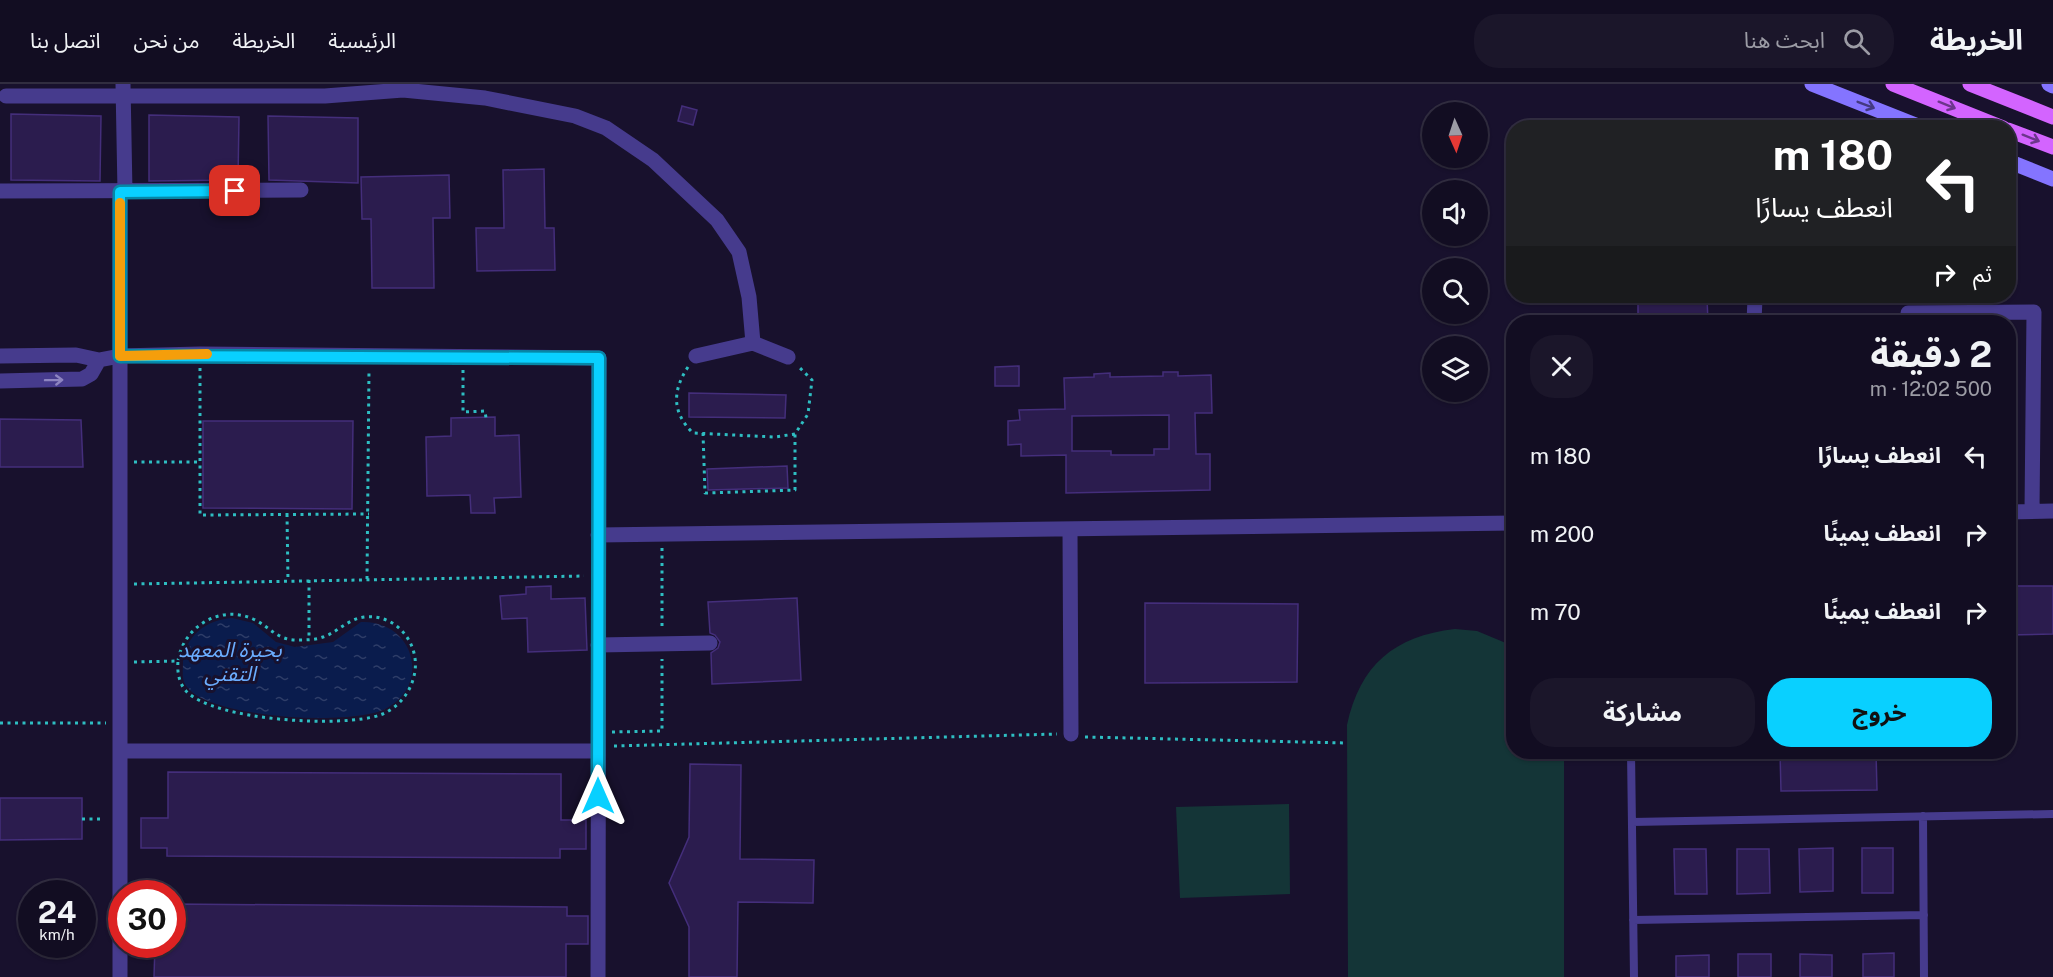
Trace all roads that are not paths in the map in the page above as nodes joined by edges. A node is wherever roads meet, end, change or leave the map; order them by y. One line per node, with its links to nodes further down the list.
1 (1812, 84): 8 (street, one-way to 8)
2 (1893, 84): 9 (main road, one-way to 9)
3 (1970, 84): 7 (main road)
4 (123, 90): 5 (street); 6 (street); 16 (street)
5 (485, 91): 18 (street)
6 (6, 96)
7 (2053, 117)
8 (1903, 120)
9 (1983, 120)
10 (2016, 133): 11 (main road, one-way to 11)
11 (2053, 147)
12 (2016, 164): 13 (street)
13 (2053, 179)
14 (301, 190): 16 (street)
15 (0, 191): 16 (street)
16 (123, 192): 20 (street)
17 (1908, 315): 25 (street)
18 (753, 343): 21 (street); 22 (street)
19 (0, 356): 23 (street)
20 (120, 356): 23 (street); 30 (street); 35 (street)
21 (696, 356)
22 (788, 357)
23 (99, 360): 24 (street, one-way to 23)
24 (0, 381)
25 (2032, 511): 26 (street); 27 (street)
26 (2053, 511)
27 (2016, 512)
28 (1506, 523): 29 (street)
29 (1070, 529): 30 (street); 33 (street)
30 (598, 535): 32 (street)
31 (710, 643): 32 (street)
32 (598, 645): 34 (street)
33 (1071, 734)
34 (597, 743): 35 (street); 43 (street)
35 (120, 751): 42 (street)
36 (1631, 759): 39 (lane)
37 (2053, 814): 38 (lane)
38 (1923, 816): 39 (lane); 40 (lane)
39 (1632, 822): 41 (lane)
40 (1924, 915): 41 (lane); 45 (lane)
41 (1633, 920): 44 (lane)
42 (120, 977)
43 (598, 977)
44 (1634, 977)
45 (1924, 977)

